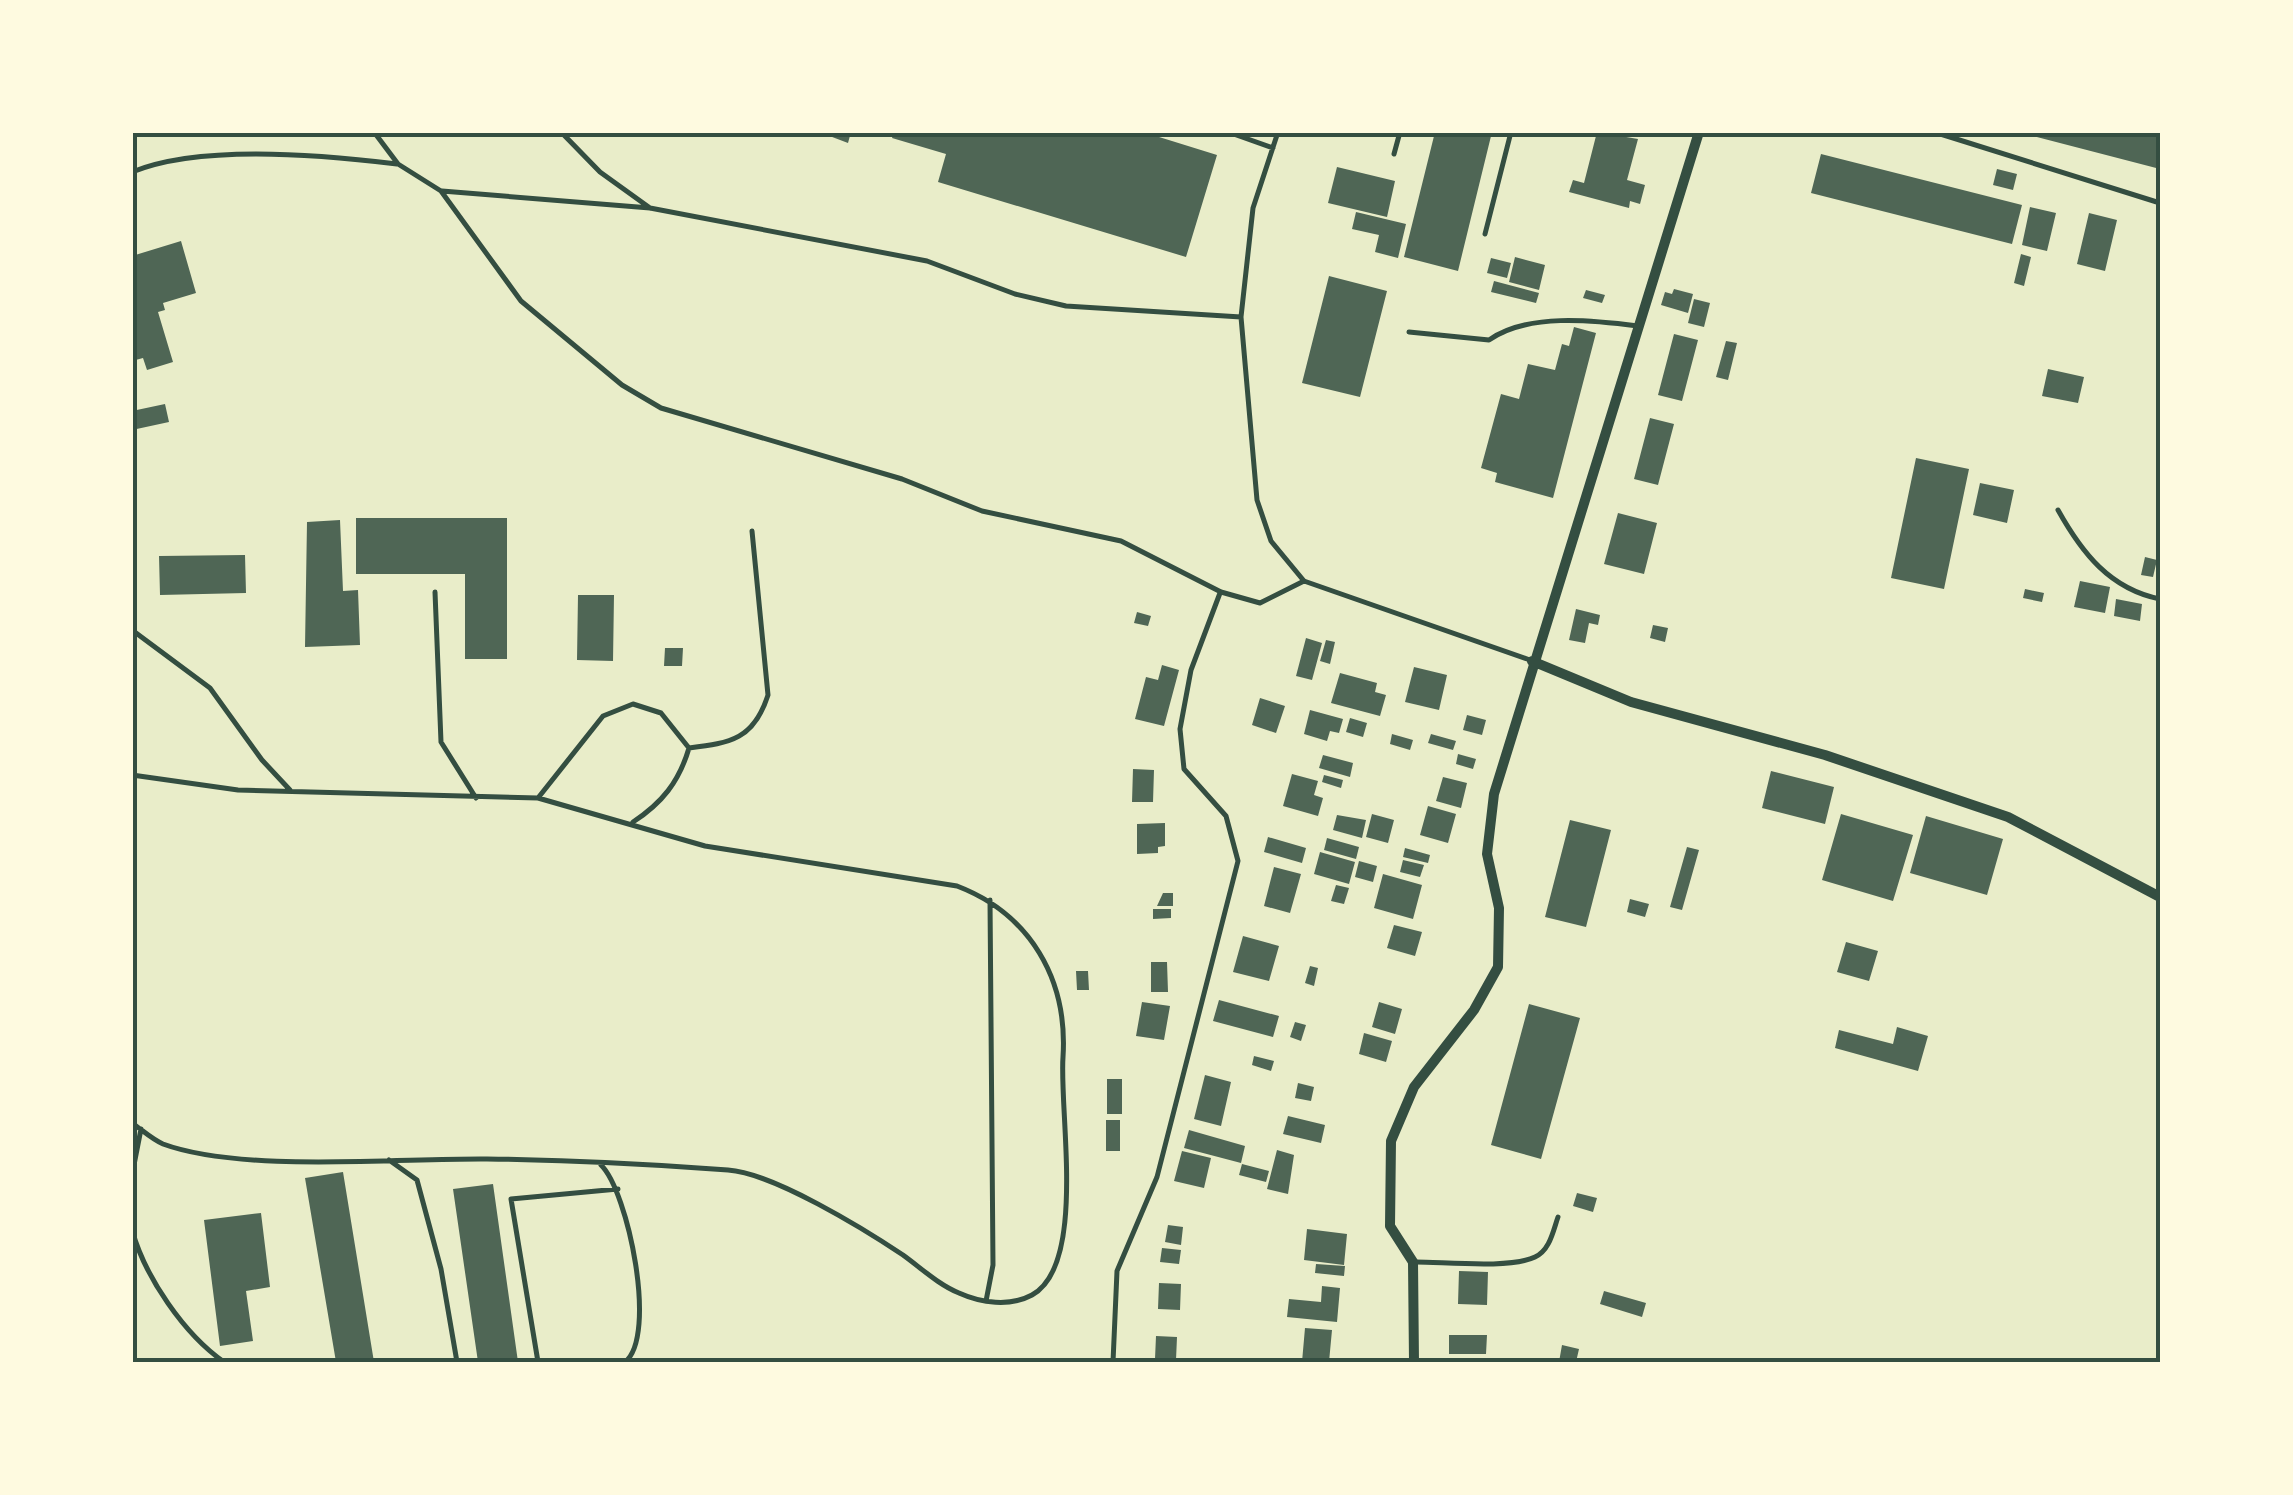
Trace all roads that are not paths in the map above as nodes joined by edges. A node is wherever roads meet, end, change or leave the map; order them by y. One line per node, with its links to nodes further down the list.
1 (374, 132): 11 (lane)
2 (561, 132): 15 (lane)
3 (1228, 132): 9 (lane)
4 (1278, 132): 9 (lane)
5 (1400, 132): 10 (lane)
6 (1511, 132): 16 (lane)
7 (1698, 132): 18 (street)
8 (1934, 132): 14 (lane)
9 (1273, 148): 17 (lane)
10 (1394, 154)
11 (398, 164): 12 (lane); 13 (lane)
12 (132, 172)
13 (441, 191): 15 (lane); 24 (lane)
14 (2160, 203)
15 (650, 208): 17 (lane)
16 (1485, 234)
17 (1241, 318): 22 (lane)
18 (1638, 326): 19 (lane); 27 (street)
19 (1409, 332)
20 (2058, 510): 25 (lane)
21 (752, 531): 28 (lane)
22 (1304, 581): 24 (lane); 27 (lane)
23 (436, 592): 31 (lane)
24 (1221, 592): 50 (lane)
25 (2160, 599)
26 (132, 630): 30 (lane)
27 (1532, 661): 34 (street); 44 (street)
28 (689, 748): 32 (lane); 33 (lane)
29 (132, 776): 30 (lane)
30 (292, 792): 31 (lane)
31 (476, 798): 32 (lane)
32 (538, 798): 33 (lane)
33 (633, 822): 35 (lane)
34 (2160, 897)
35 (990, 898): 45 (lane); 45 (lane)
36 (132, 1123): 37 (lane)
37 (141, 1129): 38 (lane); 40 (lane)
38 (386, 1158): 39 (lane); 47 (lane)
39 (598, 1162): 41 (lane); 45 (lane)
40 (132, 1175)
41 (618, 1189): 48 (lane); 49 (lane)
42 (1558, 1217): 44 (lane)
43 (132, 1230): 46 (lane)
44 (1413, 1262): 51 (street)
45 (986, 1301)
46 (224, 1362)
47 (456, 1362)
48 (538, 1362)
49 (626, 1362)
50 (1113, 1362)
51 (1414, 1362)

